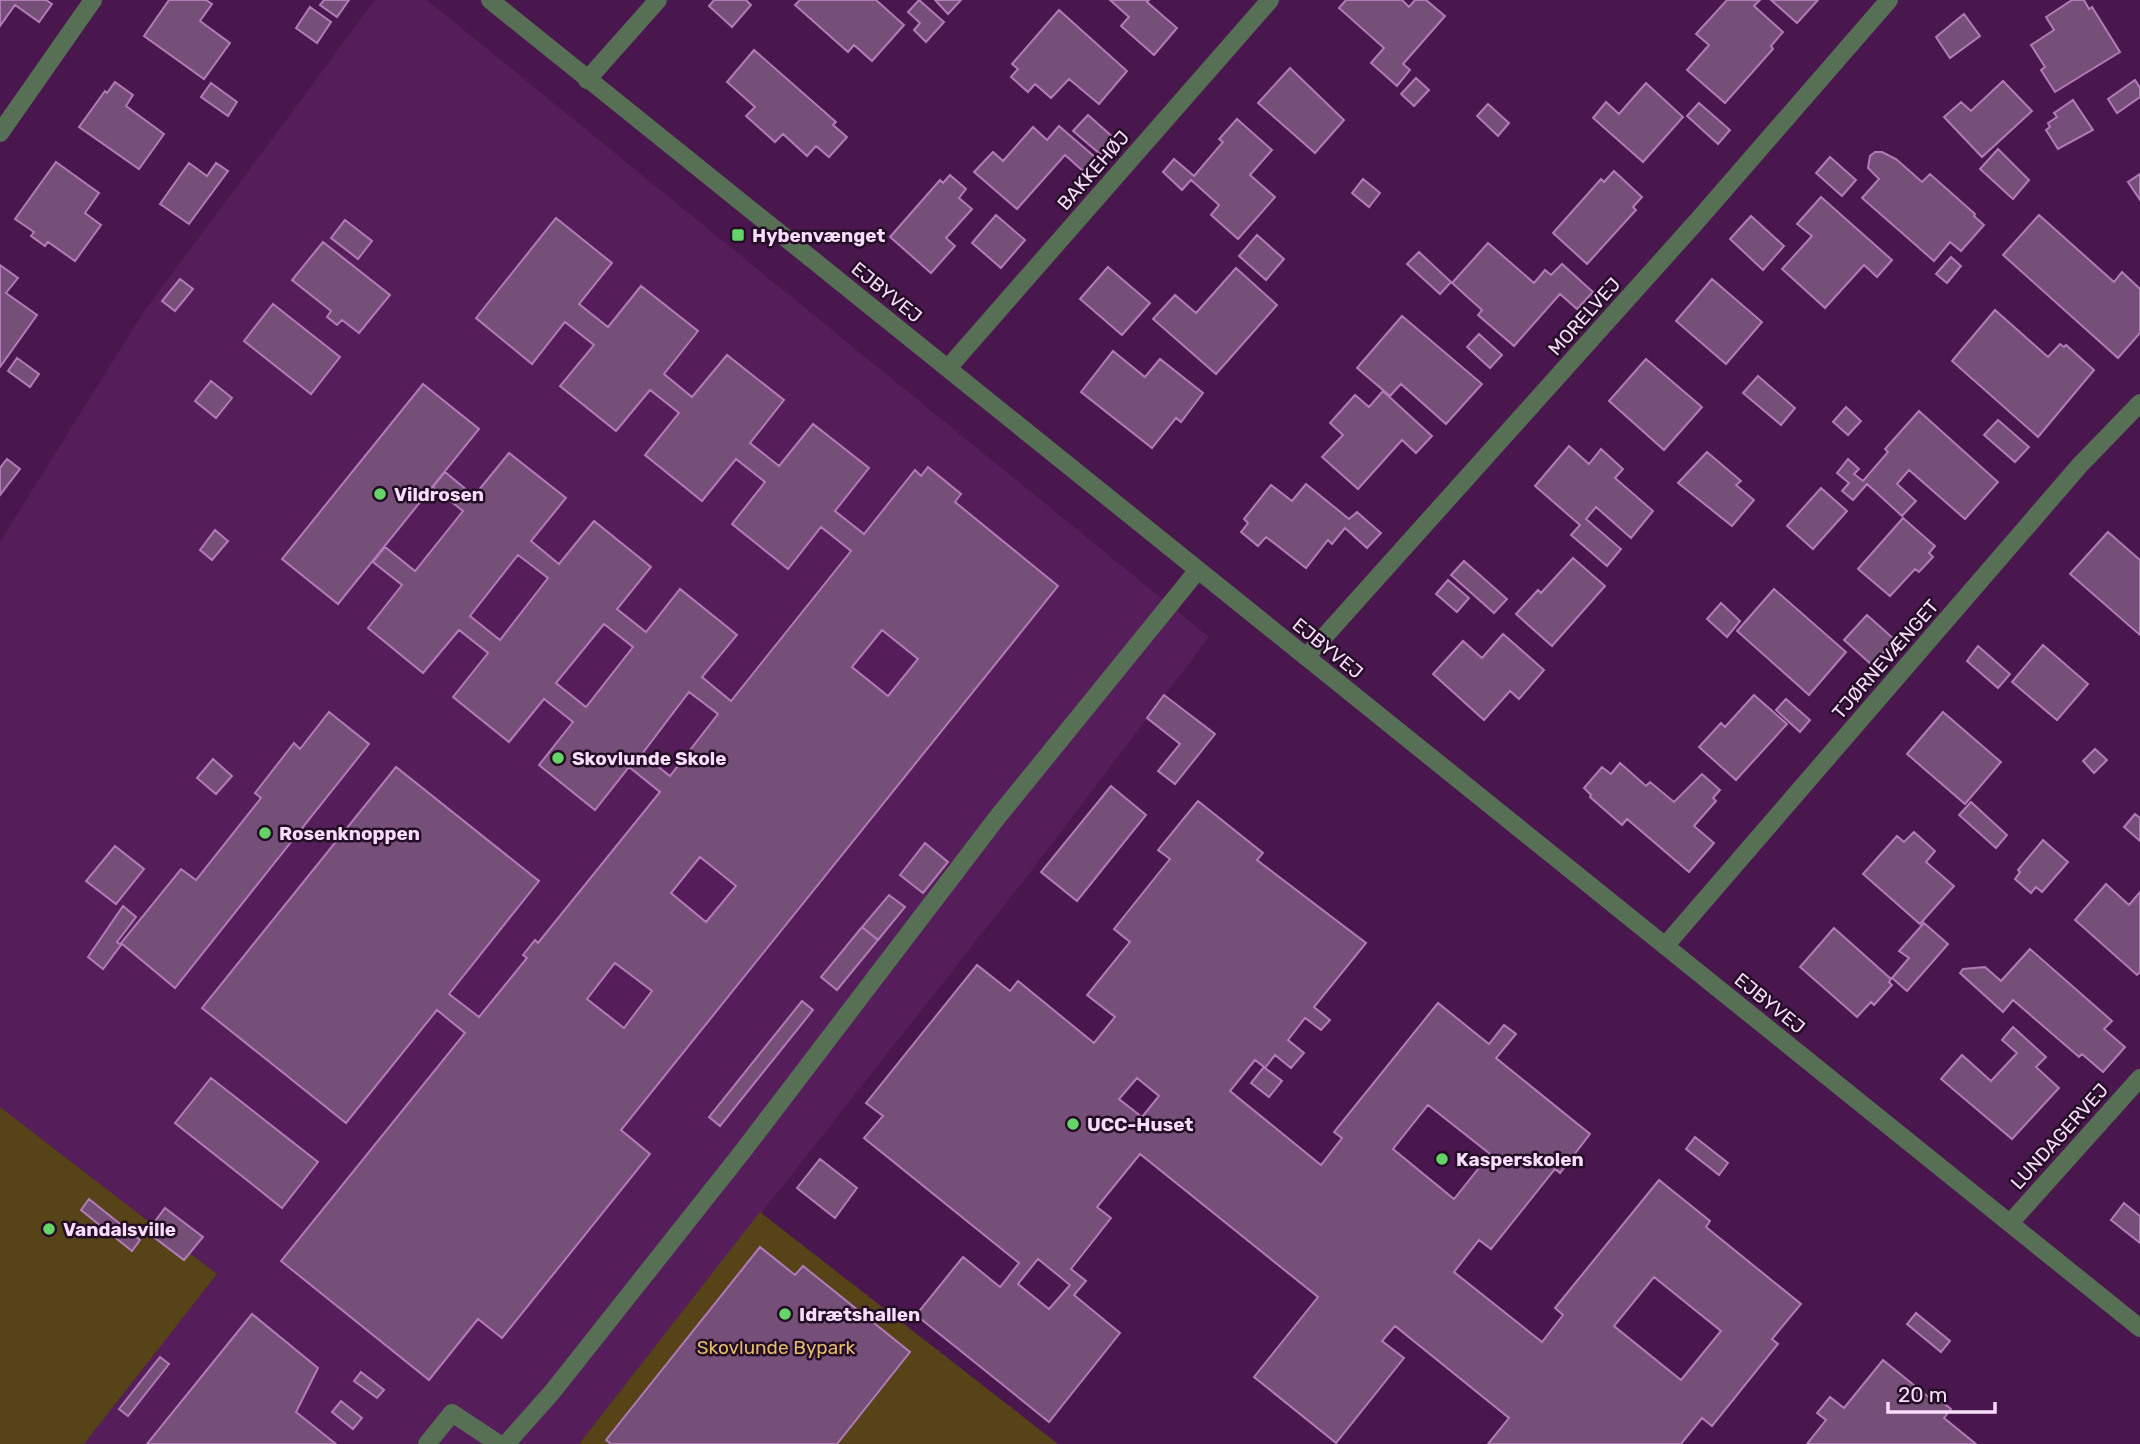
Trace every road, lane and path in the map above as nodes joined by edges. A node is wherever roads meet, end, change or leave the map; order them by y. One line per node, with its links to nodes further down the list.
1 (93, 0): 7 (street)
2 (490, 0): 6 (street, EJBYVEJ)
3 (658, 0): 6 (street)
4 (1270, 0): 8 (street, BAKKEHØJ)
5 (1889, 0): 11 (street, MORELVEJ)
6 (587, 80): 8 (street, EJBYVEJ)
7 (0, 133)
8 (948, 368): 10 (street, EJBYVEJ)
9 (2140, 403): 12 (street, TJØRNEVÆNGET)
10 (1198, 570): 11 (street, EJBYVEJ); 18 (street)
11 (1306, 657): 12 (street, EJBYVEJ)
12 (1665, 946): 14 (street, EJBYVEJ)
13 (2140, 1078): 14 (street, LUNDAGERVEJ)
14 (2010, 1223): 15 (street, EJBYVEJ)
15 (2140, 1328)
16 (427, 1444): 17 (street)
17 (499, 1444)
18 (506, 1444)

